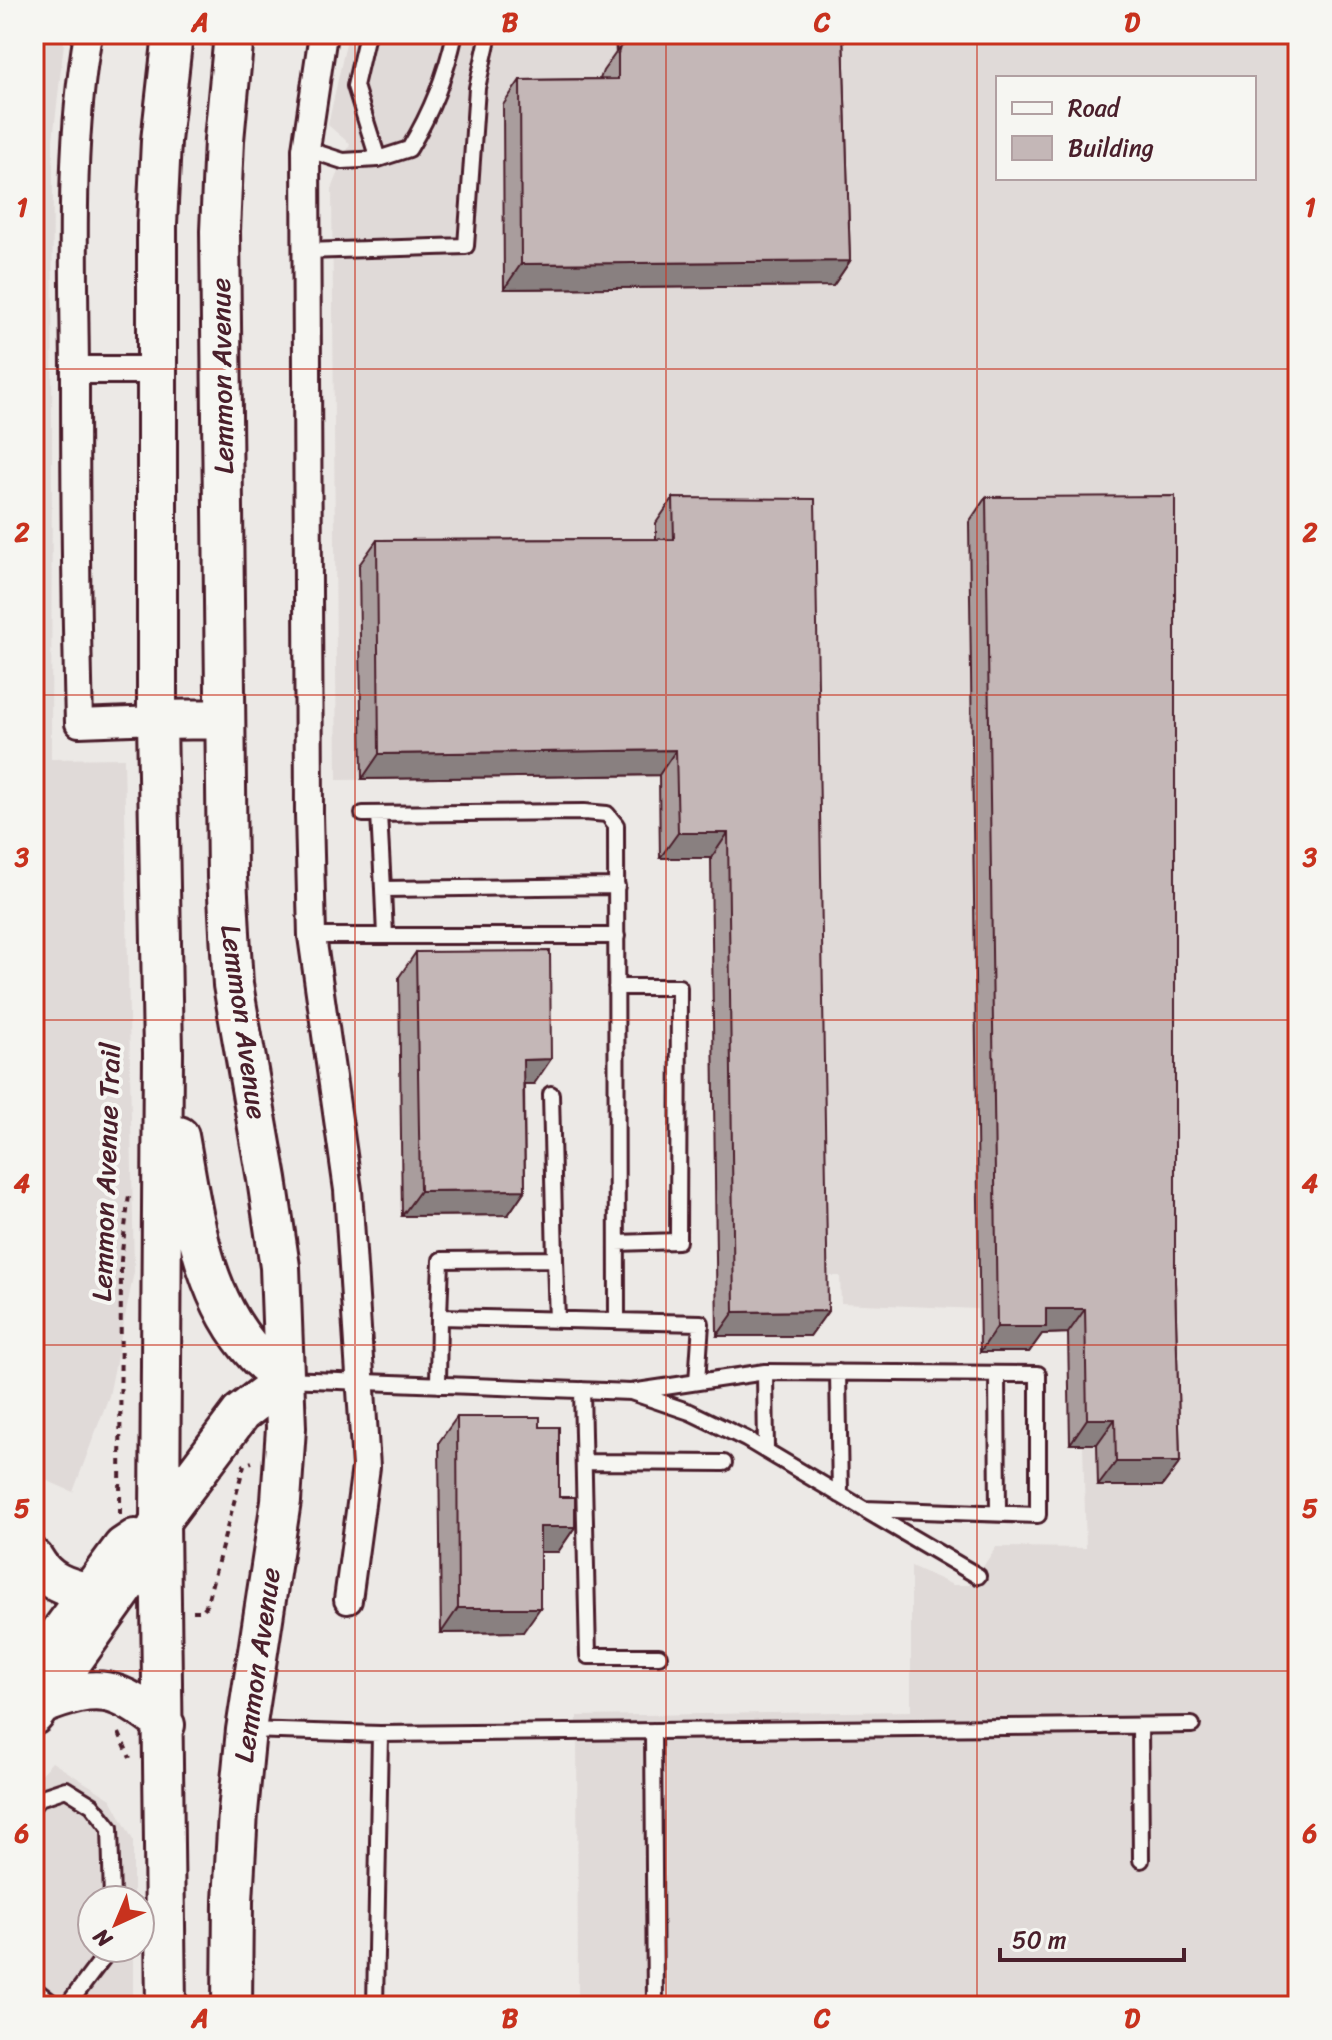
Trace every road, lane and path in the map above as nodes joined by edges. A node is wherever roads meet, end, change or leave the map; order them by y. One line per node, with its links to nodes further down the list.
1 (88, 34): 13 (street)
2 (173, 34): 14 (main road)
3 (234, 34): 15 (main road, Lemmon Avenue)
4 (323, 34): 10 (street)
5 (367, 34): 11 (lane)
6 (455, 34): 11 (lane)
7 (489, 34): 12 (lane)
8 (624, 34): 9 (lane)
9 (625, 55)
10 (306, 149): 11 (lane); 12 (street)
11 (378, 159)
12 (305, 251): 21 (street)
13 (75, 370): 14 (street); 16 (street)
14 (159, 370): 16 (main road)
15 (225, 719): 16 (main road); 36 (main road, Lemmon Avenue)
16 (157, 720): 25 (main road)
17 (363, 814): 18 (lane)
18 (379, 814): 19 (lane); 20 (lane)
19 (617, 886): 20 (lane); 23 (lane)
20 (383, 889): 22 (lane)
21 (312, 936): 22 (lane); 38 (street)
22 (385, 936): 23 (lane)
23 (617, 936): 24 (lane)
24 (616, 987): 28 (lane); 28 (lane)
25 (163, 1053): 36 (main road); 49 (main road)
26 (551, 1094): 29 (lane)
27 (131, 1182): 50 (path, Lemmon Avenue Trail)
28 (617, 1243): 32 (lane)
29 (555, 1259): 30 (lane); 31 (lane)
30 (439, 1317): 31 (lane); 39 (lane)
31 (557, 1320): 32 (lane)
32 (617, 1321): 37 (lane)
33 (765, 1372): 34 (lane); 37 (lane); 42 (lane)
34 (838, 1372): 35 (lane); 46 (lane)
35 (997, 1374): 48 (lane); 48 (lane)
36 (285, 1379): 38 (lane); 49 (main road); 62 (main road, Lemmon Avenue)
37 (697, 1382): 41 (lane)
38 (360, 1383): 39 (lane); 54 (street)
39 (438, 1385): 40 (lane)
40 (582, 1390): 41 (lane); 43 (lane)
41 (631, 1392): 42 (lane)
42 (766, 1451): 46 (lane)
43 (584, 1462): 45 (lane); 56 (lane)
44 (262, 1463): 55 (path)
45 (724, 1463)
46 (840, 1495): 47 (lane)
47 (864, 1509): 48 (lane); 52 (lane)
48 (998, 1513)
49 (160, 1521): 53 (main road); 58 (main road); 59 (main road)
50 (117, 1523)
51 (34, 1559): 53 (main road)
52 (978, 1576)
53 (89, 1593): 57 (main road)
54 (348, 1600)
55 (190, 1611)
56 (659, 1656)
57 (34, 1668)
58 (38, 1710): 59 (main road)
59 (165, 1725): 72 (main road)
60 (1192, 1725): 61 (lane)
61 (1140, 1726): 63 (lane); 66 (lane)
62 (246, 1730): 64 (lane); 73 (main road, Lemmon Avenue)
63 (653, 1731): 64 (lane); 75 (lane)
64 (380, 1734): 74 (lane)
65 (34, 1804): 67 (lane)
66 (1141, 1860)
67 (112, 1884)
68 (98, 1964): 71 (lane)
69 (34, 1989): 70 (lane)
70 (56, 2006)
71 (67, 2006)
72 (166, 2006)
73 (232, 2006)
74 (375, 2006)
75 (655, 2006)

